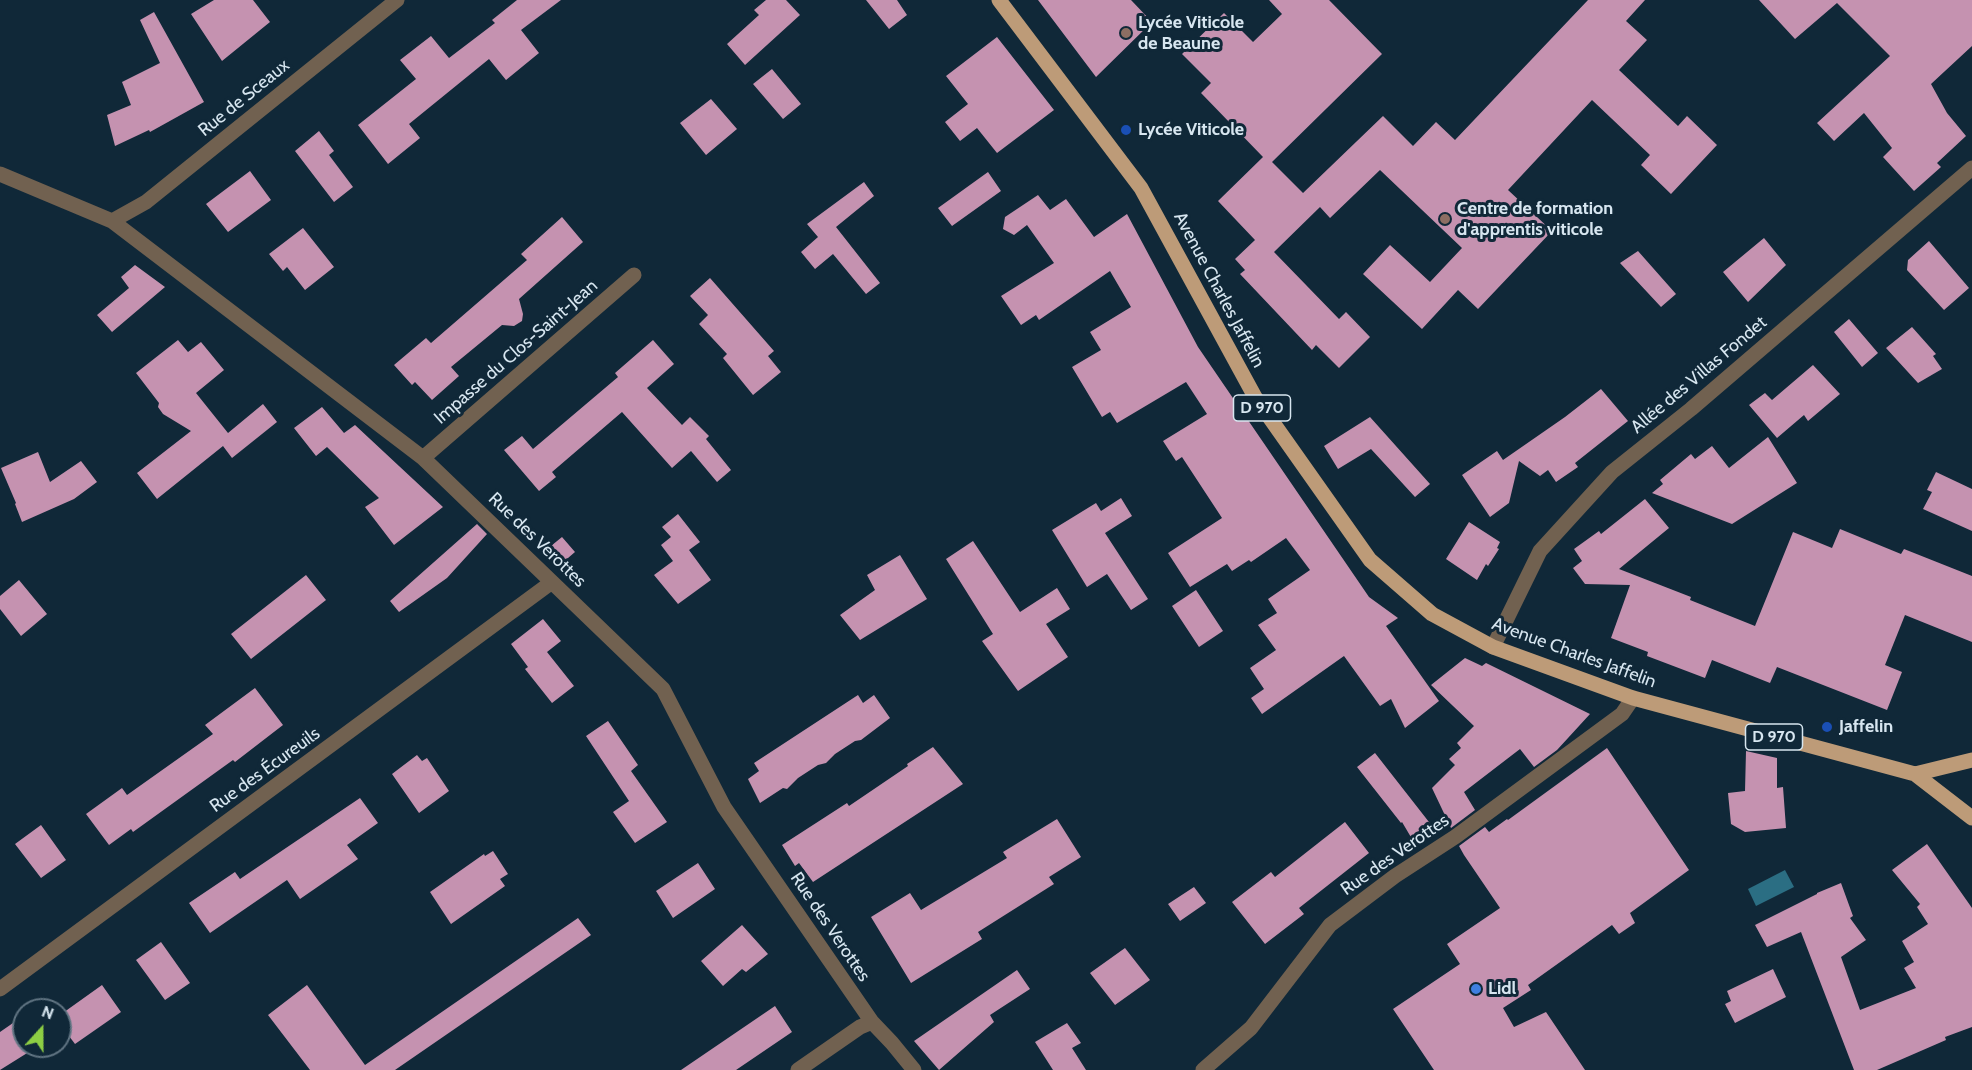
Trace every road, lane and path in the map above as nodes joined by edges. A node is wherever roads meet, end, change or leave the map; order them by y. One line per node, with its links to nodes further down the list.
1 (397, 0): 5 (street, Rue de Sceaux)
2 (999, 0): 9 (main road, Avenue Charles Jaffelin / D 970)
3 (1972, 168): 9 (street, Allée des Villas Fondet)
4 (0, 174): 5 (street, Rue des Verottes)
5 (112, 221): 7 (street, Rue des Verottes)
6 (634, 275): 7 (street, Impasse du Clos-Saint-Jean)
7 (423, 458): 8 (street, Rue des Verottes)
8 (552, 582): 14 (street, Rue des Écureuils); 15 (street, Rue des Verottes)
9 (1493, 647): 10 (main road, Avenue Charles Jaffelin / D 970)
10 (1633, 698): 12 (main road, Avenue Charles Jaffelin / D 970); 18 (street, Rue des Verottes)
11 (1972, 759): 12 (main road)
12 (1915, 774): 13 (main road)
13 (1972, 818)
14 (0, 989)
15 (872, 1022): 16 (street); 17 (street, Rue des Verottes)
16 (798, 1070)
17 (914, 1070)
18 (1203, 1070)

